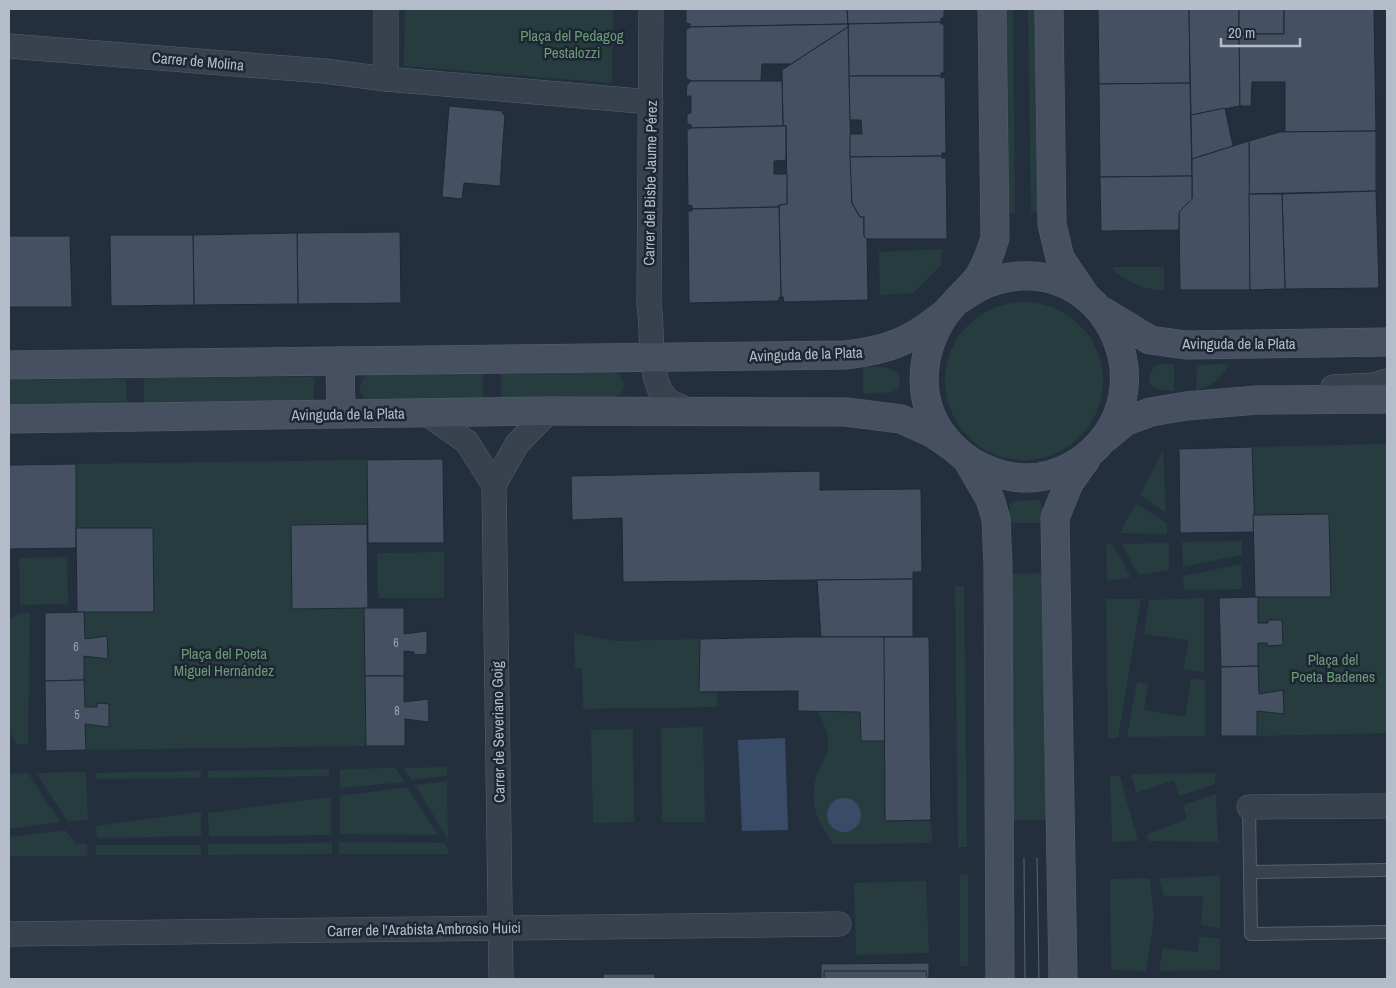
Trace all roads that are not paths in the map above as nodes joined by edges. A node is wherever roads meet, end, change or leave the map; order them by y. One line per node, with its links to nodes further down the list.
1 (386, 9): 6 (street)
2 (651, 9): 7 (street, Carrer del Bisbe Jaume Pérez)
3 (992, 9): 9 (main road)
4 (1049, 9): 8 (main road)
5 (9, 46): 6 (street, Carrer de Molina)
6 (386, 79): 7 (street)
7 (651, 102): 11 (street, Carrer del Bisbe Jaume Pérez)
8 (1094, 303): 9 (main road, Avinguda de la Plata); 10 (main road, Avinguda de la Plata); 22 (main road)
9 (954, 305): 11 (main road, Avinguda de la Plata); 23 (main road)
10 (1387, 342)
11 (654, 357): 12 (main road, Avinguda de la Plata); 17 (street, Avinguda de la Plata)
12 (340, 362): 13 (main road, Avinguda de la Plata); 20 (main road)
13 (9, 365)
14 (1387, 381): 16 (street)
15 (1387, 399): 16 (main road)
16 (1257, 400): 22 (main road)
17 (688, 410): 18 (main road, Avinguda de la Plata); 23 (main road, Avinguda de la Plata)
18 (549, 411): 19 (main road, Avinguda de la Plata); 24 (street)
19 (426, 413): 20 (main road, Avinguda de la Plata); 24 (street)
20 (341, 414): 21 (main road, Avinguda de la Plata)
21 (9, 419)
22 (1096, 447): 23 (main road, Avinguda de la Plata); 35 (main road)
23 (958, 452): 34 (main road)
24 (494, 485): 30 (street, Carrer de Severiano Goig)
25 (1387, 806): 26 (street)
26 (1249, 807): 28 (lane)
27 (1387, 870): 28 (lane)
28 (1250, 872): 31 (lane)
29 (839, 924): 30 (street, Carrer de l'Arabista Ambrosio Huici)
30 (500, 928): 32 (street, Carrer de l'Arabista Ambrosio Huici); 33 (street, Carrer de Severiano Goig)
31 (1387, 932)
32 (9, 934)
33 (501, 979)
34 (1000, 979)
35 (1063, 979)

